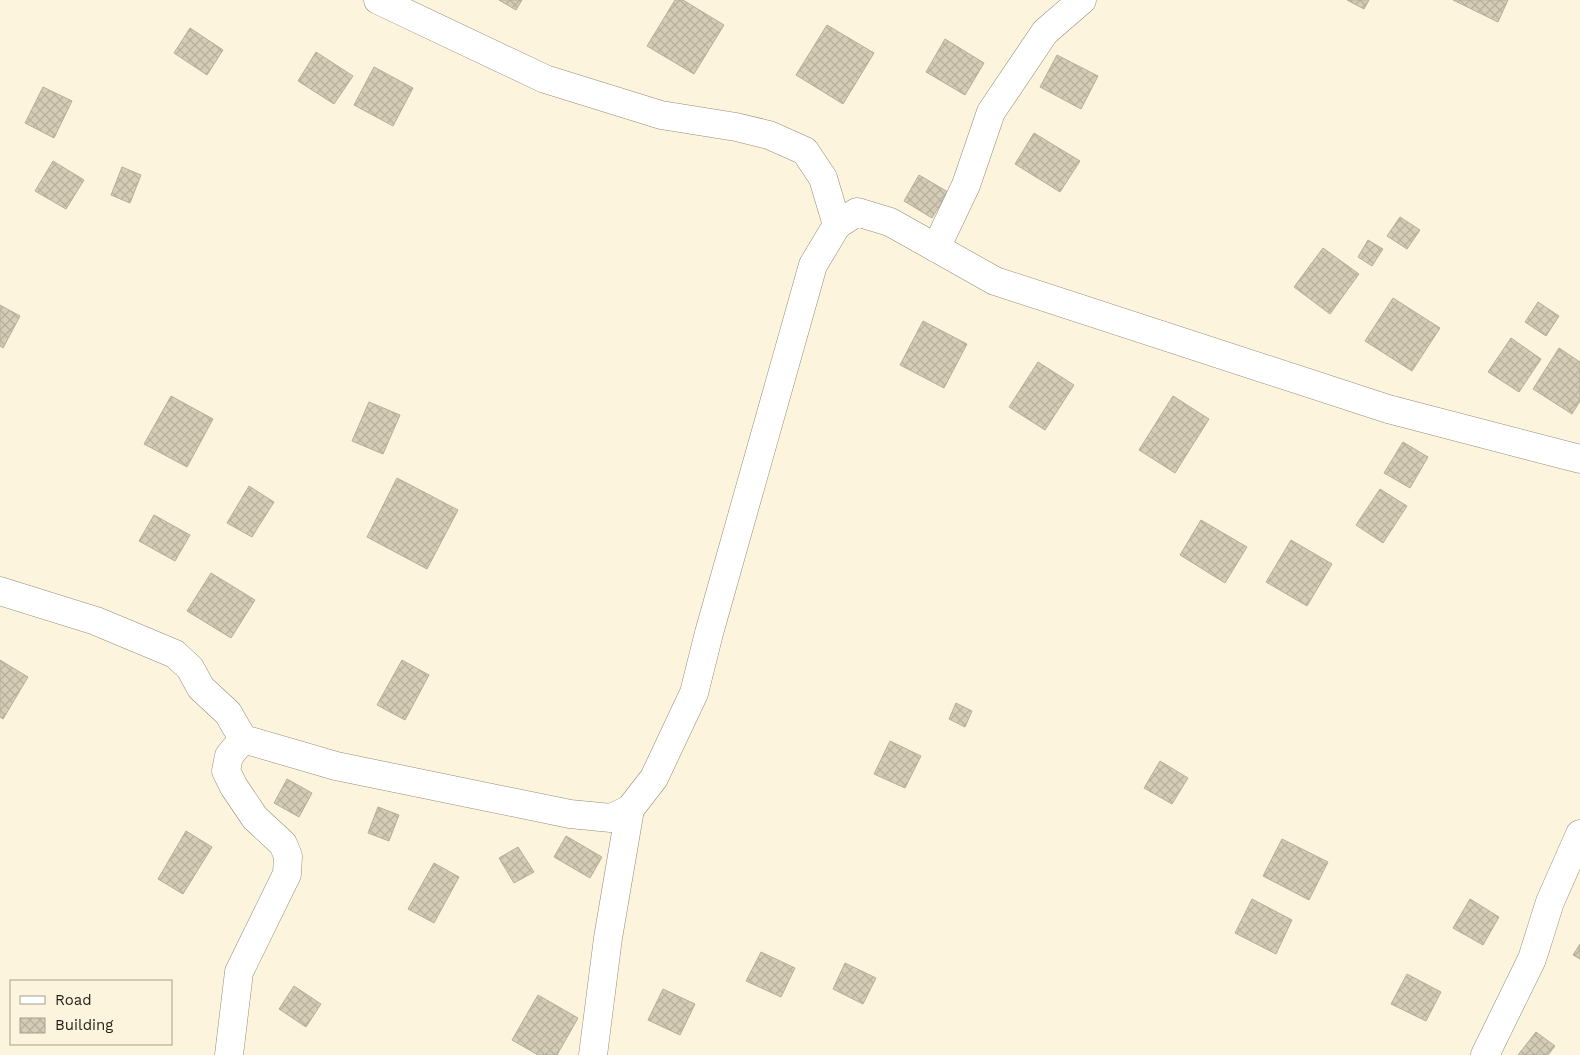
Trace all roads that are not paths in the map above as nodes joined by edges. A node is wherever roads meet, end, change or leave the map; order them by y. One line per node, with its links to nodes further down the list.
1 (378, 0): 3 (street)
2 (1082, 0): 4 (street)
3 (836, 225): 4 (street); 8 (street)
4 (936, 248): 5 (street)
5 (1580, 459)
6 (0, 591): 7 (street)
7 (243, 740): 8 (street); 10 (street)
8 (630, 809): 11 (street)
9 (1580, 834): 12 (street)
10 (229, 1055)
11 (593, 1055)
12 (1485, 1055)

